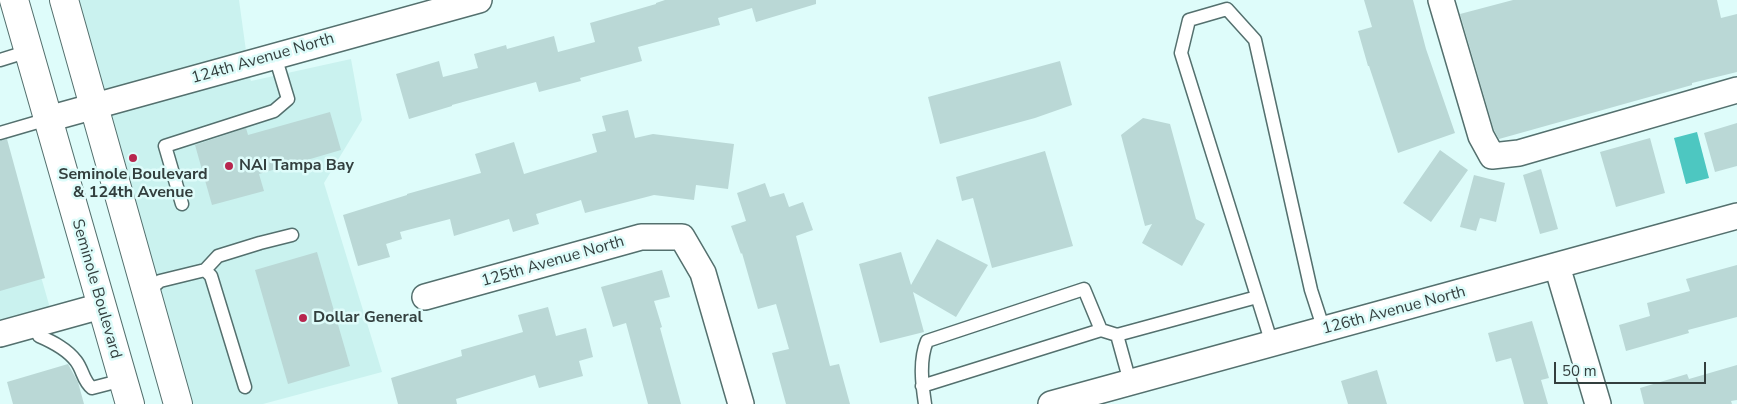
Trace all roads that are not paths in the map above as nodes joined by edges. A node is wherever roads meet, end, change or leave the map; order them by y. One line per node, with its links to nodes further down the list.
1 (14, 0): 5 (main road, Seminole Boulevard)
2 (64, 0): 9 (main road)
3 (478, 0): 6 (street, 124th Avenue North)
4 (1441, 0): 8 (street)
5 (29, 51): 7 (lane); 10 (main road, Seminole Boulevard)
6 (275, 56): 9 (street, 124th Avenue North); 12 (lane)
7 (0, 60)
8 (1737, 90)
9 (94, 106): 10 (street, 124th Avenue North); 17 (main road)
10 (48, 119): 11 (lane); 20 (main road, Seminole Boulevard)
11 (0, 133)
12 (182, 204)
13 (1737, 216): 15 (street, 126th Avenue North)
14 (292, 235): 16 (lane)
15 (1557, 266): 23 (street, 126th Avenue North); 35 (street)
16 (204, 270): 17 (lane); 29 (lane)
17 (146, 293): 31 (main road)
18 (425, 297): 32 (street, 125th Avenue North)
19 (1258, 297): 23 (lane); 25 (lane); 26 (lane)
20 (101, 306): 21 (street); 30 (main road, Seminole Boulevard)
21 (35, 324): 24 (street); 30 (lane)
22 (1101, 330): 25 (lane); 28 (lane); 28 (lane)
23 (1324, 330): 26 (street, 126th Avenue North)
24 (0, 334)
25 (1117, 335): 27 (lane)
26 (1272, 344): 27 (street, 126th Avenue North)
27 (1130, 382): 34 (street, 126th Avenue North)
28 (922, 386): 33 (lane)
29 (245, 387)
30 (126, 392)
31 (178, 404)
32 (741, 404)
33 (925, 404)
34 (1051, 404)
35 (1598, 404)

